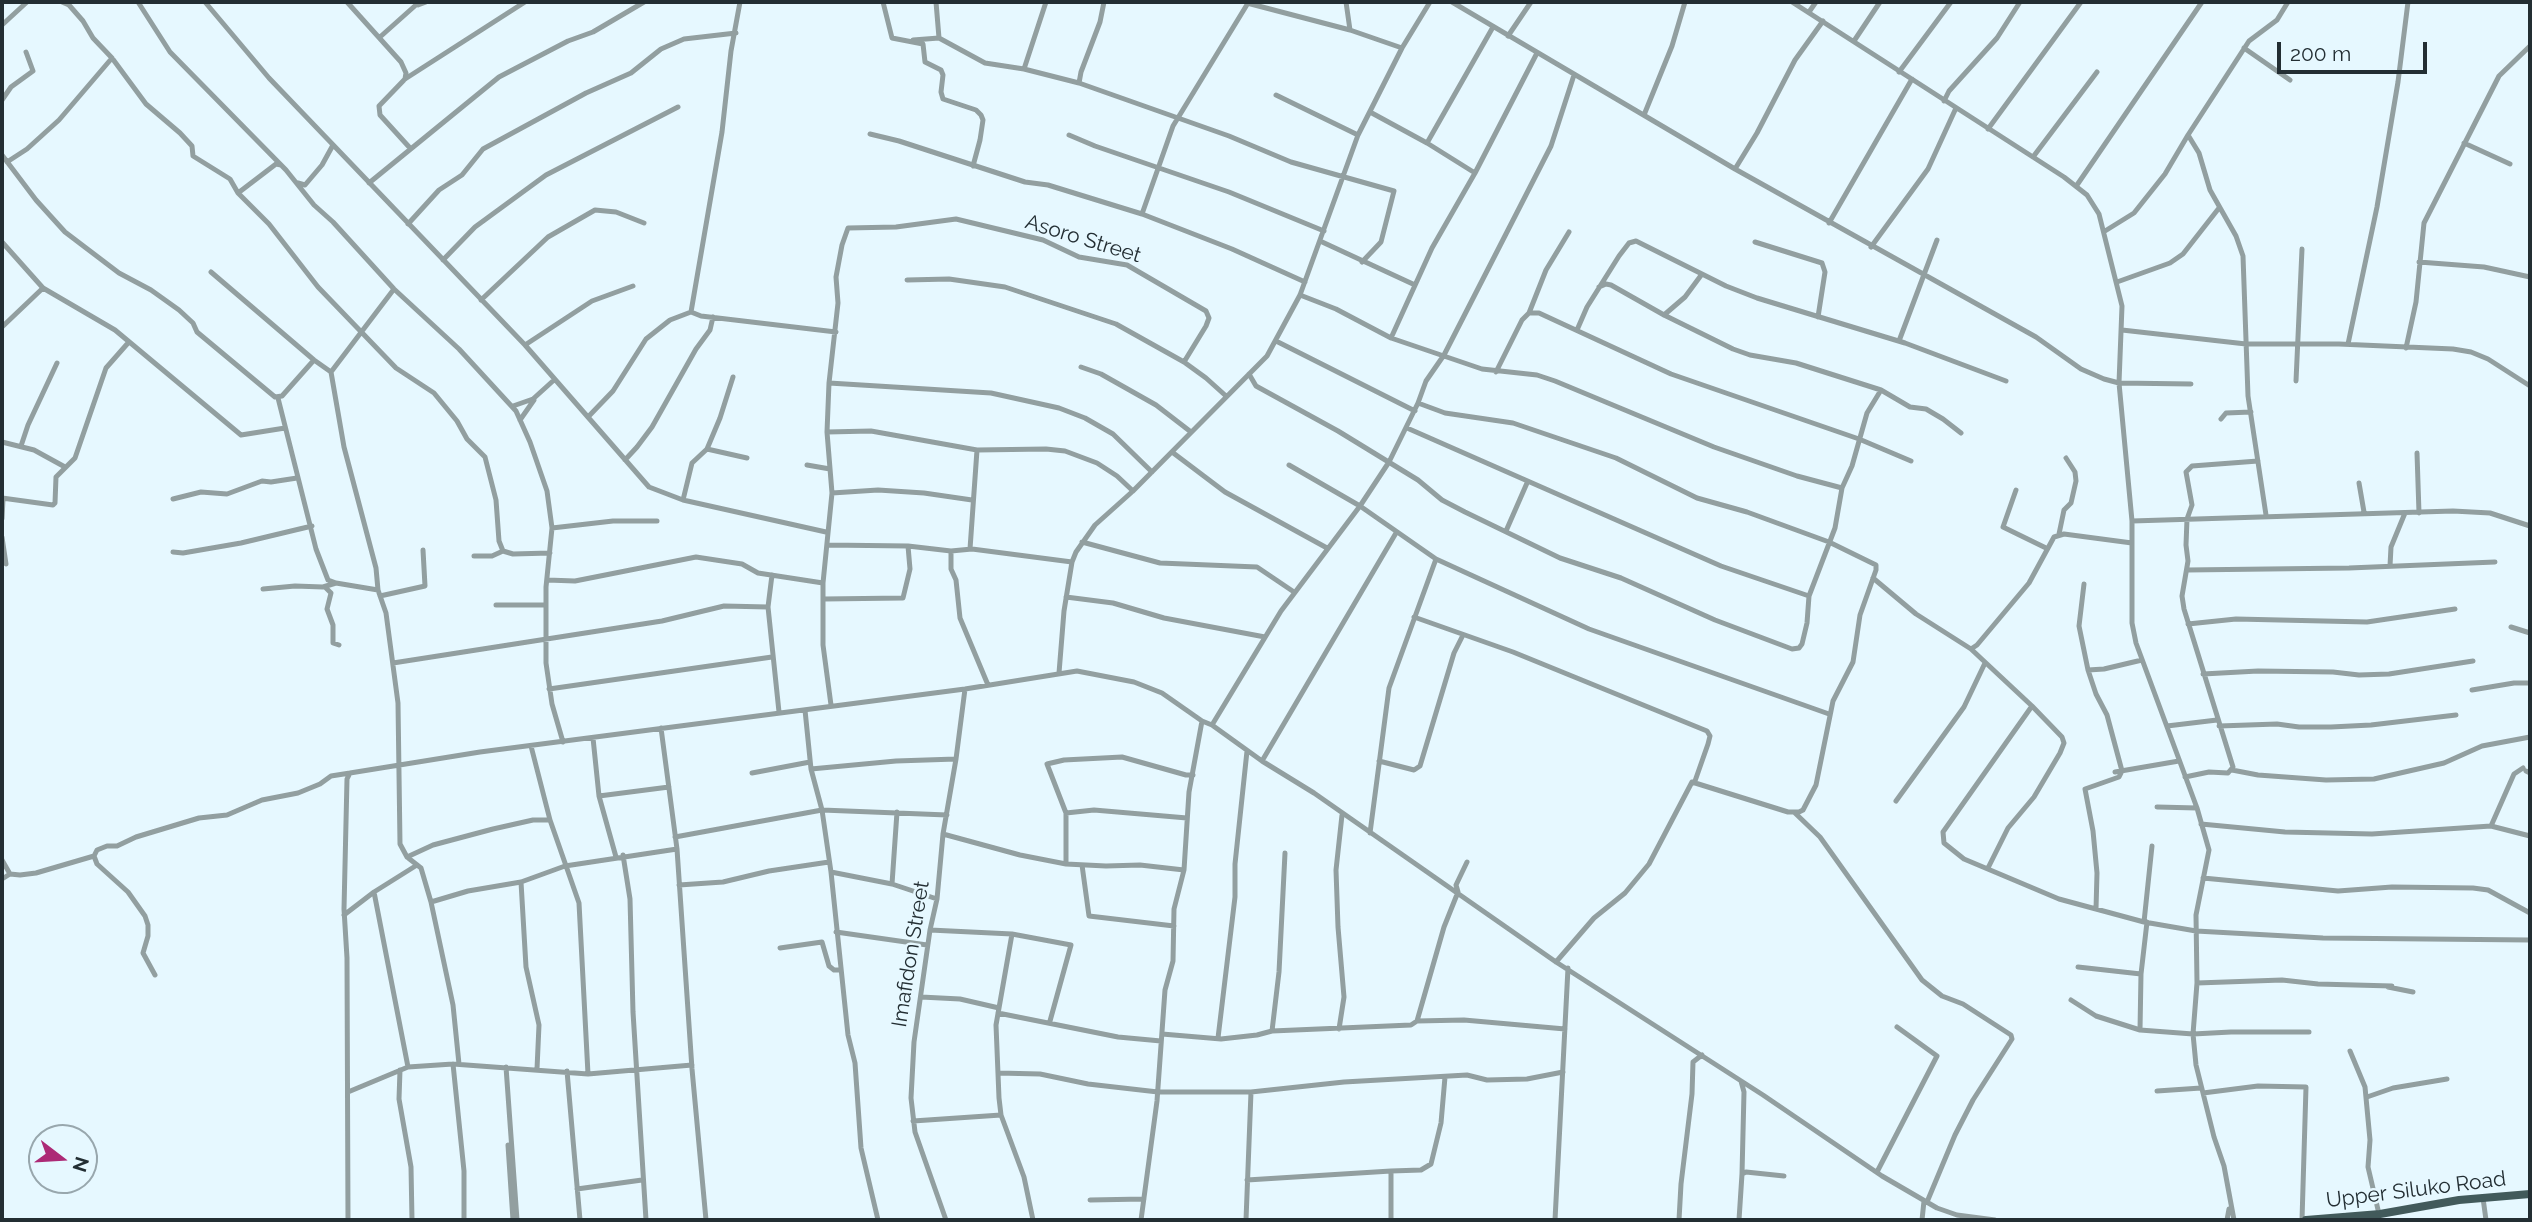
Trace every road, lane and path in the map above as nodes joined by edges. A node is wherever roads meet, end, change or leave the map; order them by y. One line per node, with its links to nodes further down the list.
1 (27, 2): 32 (street)
2 (62, 2): 46 (street)
3 (138, 2): 76 (street)
4 (347, 2): 37 (street)
5 (426, 2): 29 (street)
6 (525, 2): 51 (street)
7 (644, 2): 71 (street)
8 (740, 2): 35 (street)
9 (883, 2): 39 (street)
10 (936, 2): 38 (street)
11 (1046, 2): 47 (street)
12 (1104, 2): 54 (street)
13 (1247, 2): 34 (street); 62 (street)
14 (1346, 2): 34 (street)
15 (1430, 2): 42 (street)
16 (1452, 2): 33 (street)
17 (1531, 2): 36 (street)
18 (1685, 2): 61 (street)
19 (1792, 2): 30 (street)
20 (1816, 2): 30 (street)
21 (1880, 2): 40 (street)
22 (1951, 2): 48 (street)
23 (2020, 2): 57 (street)
24 (2081, 2): 63 (street)
25 (2202, 2): 85 (street)
26 (2288, 2): 43 (street)
27 (2408, 2): 135 (street)
28 (208, 3): 70 (street)
29 (416, 3): 37 (street)
30 (1809, 12): 31 (street)
31 (1823, 20): 40 (street); 79 (street)
32 (2, 24)
33 (1493, 27): 36 (street); 68 (street)
34 (1350, 30): 42 (street)
35 (736, 33): 92 (street); 119 (street)
36 (1508, 36): 45 (street)
37 (380, 37): 51 (street)
38 (939, 38): 39 (street); 47 (street)
39 (913, 40): 77 (street)
40 (1854, 41): 48 (street)
41 (2530, 46): 69 (street)
42 (1402, 48): 60 (street)
43 (2244, 48): 53 (street); 67 (street)
44 (26, 52): 56 (street)
45 (1537, 53): 50 (street); 80 (street)
46 (112, 58): 74 (street); 86 (street)
47 (1024, 69): 54 (street)
48 (1899, 72): 52 (street)
49 (2096, 72): 73 (street)
50 (1574, 75): 61 (street); 138 (street)
51 (405, 79): 71 (street)
52 (1912, 79): 57 (street); 91 (street)
53 (2290, 80)
54 (1079, 83): 62 (street)
55 (1276, 95): 66 (street)
56 (2, 100)
57 (1944, 101): 59 (street)
58 (678, 107): 102 (street)
59 (1955, 108): 63 (street); 100 (street)
60 (1370, 112): 66 (street); 68 (street)
61 (1644, 116): 79 (street)
62 (1178, 120): 78 (street); 81 (street)
63 (1988, 130): 73 (street)
64 (870, 134): 77 (street)
65 (1069, 135): 78 (street)
66 (1358, 135): 81 (street)
67 (2188, 135): 88 (street); 94 (street)
68 (1427, 143): 80 (street)
69 (2464, 143): 75 (street); 104 (street)
70 (333, 145): 83 (street); 84 (street)
71 (410, 148): 83 (street)
72 (2, 155): 74 (street)
73 (2033, 157): 85 (street)
74 (7, 162): 157 (street)
75 (2510, 164)
76 (281, 165): 82 (street); 86 (street)
77 (972, 166): 89 (street)
78 (1159, 168): 89 (street); 93 (street)
79 (1735, 169): 91 (street)
80 (1475, 173): 112 (street)
81 (1343, 178): 93 (street); 103 (street)
82 (294, 181): 84 (street); 87 (street)
83 (369, 183): 92 (street)
84 (305, 185): 87 (street)
85 (2077, 186): 94 (street)
86 (238, 193): 127 (street)
87 (304, 193): 116 (street)
88 (2219, 208): 111 (street); 133 (street)
89 (1142, 214): 110 (street)
90 (643, 223): 118 (street)
91 (1829, 223): 100 (street)
92 (408, 224): 102 (street)
93 (1324, 231): 97 (street)
94 (2105, 231): 111 (street)
95 (1569, 232): 120 (street)
96 (1937, 240): 107 (street)
97 (1320, 241): 103 (street); 110 (street)
98 (2, 242): 115 (street)
99 (1755, 242): 123 (street)
100 (1871, 247): 107 (street)
101 (2302, 249): 134 (street)
102 (443, 260): 118 (street)
103 (1362, 262): 112 (street)
104 (2419, 262): 108 (street); 137 (street)
105 (211, 272): 139 (street)
106 (1703, 274): 121 (street)
107 (1924, 276): 131 (street); 151 (street)
108 (2530, 277)
109 (906, 280): 140 (street)
110 (1305, 282): 117 (street)
111 (2117, 282): 126 (street)
112 (1415, 285): 129 (street)
113 (633, 286): 136 (street)
114 (1599, 287): 121 (street); 123 (street); 125 (street)
115 (43, 288): 124 (street); 132 (street)
116 (394, 289): 127 (street); 159 (street)
117 (1300, 295): 129 (street); 130 (street)
118 (481, 300): 136 (street)
119 (691, 312): 122 (street); 162 (street)
120 (1529, 313): 125 (street); 144 (street)
121 (1664, 315): 154 (street)
122 (713, 317): 128 (street); 179 (street)
123 (1818, 317): 131 (street)
124 (3, 323)
125 (1577, 330): 170 (street)
126 (2122, 330): 133 (street); 151 (street)
127 (362, 331): 143 (street); 225 (street)
128 (836, 332): 140 (street, Asoro Street); 150 (street)
129 (1391, 338): 138 (street)
130 (1276, 341): 145 (street); 160 (street)
131 (1899, 341): 148 (street)
132 (128, 343): 165 (street); 185 (street)
133 (2246, 344): 134 (street); 161 (street)
134 (2298, 344): 135 (street); 149 (street)
135 (2348, 344): 137 (street)
136 (525, 345): 147 (street)
137 (2406, 348): 153 (street)
138 (1444, 355): 144 (street); 158 (street)
139 (314, 360): 143 (street); 157 (street)
140 (1184, 362): 155 (street)
141 (57, 363): 172 (street)
142 (1081, 367): 168 (street)
143 (331, 372): 245 (street)
144 (1496, 372): 191 (street)
145 (1249, 374): 155 (street); 182 (street)
146 (733, 377): 173 (street)
147 (554, 380): 156 (street); 162 (street)
148 (2006, 381)
149 (2296, 381)
150 (829, 383): 167 (street); 187 (street)
151 (2119, 383): 152 (street); 207 (street)
152 (2191, 384)
153 (2530, 386)
154 (1881, 390): 169 (street); 170 (street)
155 (1226, 396): 168 (street)
156 (535, 397): 159 (street); 164 (street)
157 (278, 398): 165 (street)
158 (1418, 404): 160 (street); 217 (street)
159 (513, 406): 164 (street)
160 (1415, 411): 166 (street)
161 (2251, 412): 163 (street); 181 (street)
162 (588, 417): 179 (street)
163 (2221, 419)
164 (520, 420): 210 (street)
165 (285, 428): 188 (street)
166 (1407, 428): 182 (street); 189 (street)
167 (827, 432): 174 (street); 186 (street)
168 (1191, 432): 175 (street)
169 (1961, 433)
170 (1858, 439): 180 (street); 191 (street)
171 (2, 442): 172 (street)
172 (21, 446): 185 (street)
173 (707, 449): 177 (street); 197 (street)
174 (977, 450): 193 (street); 198 (street)
175 (1172, 453): 187 (street); 221 (street)
176 (2417, 453): 202 (street)
177 (747, 458)
178 (2066, 458): 214 (street)
179 (625, 460): 197 (street)
180 (1911, 461)
181 (2259, 461): 203 (street); 205 (street)
182 (1389, 463): 199 (street); 211 (street)
183 (1289, 465): 199 (street)
184 (807, 466): 186 (street)
185 (65, 467): 195 (street)
186 (830, 469): 194 (street)
187 (1152, 472): 193 (street)
188 (298, 478): 196 (street); 208 (street)
189 (1527, 483): 211 (street); 246 (street)
190 (2359, 483): 200 (street)
191 (1842, 488): 217 (street)
192 (2016, 490): 222 (street)
193 (1133, 491): 216 (street)
194 (832, 493): 198 (street); 212 (street)
195 (2, 498): 204 (street)
196 (173, 499)
197 (684, 500): 212 (street)
198 (972, 500): 223 (street)
199 (1360, 506): 213 (street); 221 (street)
200 (2364, 512): 201 (street); 203 (street)
201 (2405, 513): 202 (street); 234 (street)
202 (2419, 513): 209 (street)
203 (2266, 516): 205 (street)
204 (2, 519)
205 (2186, 519): 207 (street); 235 (street)
206 (657, 521): 210 (street)
207 (2132, 521): 218 (street)
208 (312, 526): 227 (street); 239 (street)
209 (2530, 526)
210 (552, 527): 228 (street)
211 (1506, 531): 246 (street)
212 (826, 532): 219 (street)
213 (1396, 533): 230 (street); 293 (street)
214 (2059, 534): 218 (street); 222 (street)
215 (2, 537): 233 (street)
216 (1082, 542): 231 (street); 244 (street)
217 (1829, 542): 237 (street); 246 (street)
218 (2132, 543): 264 (street)
219 (828, 545): 220 (street); 240 (street)
220 (908, 546): 226 (street); 248 (street)
221 (1326, 548): 244 (street)
222 (2046, 548): 262 (street)
223 (970, 549): 226 (street); 231 (street)
224 (423, 550): 245 (street)
225 (503, 551): 228 (street); 229 (street)
226 (951, 551): 272 (street)
227 (173, 552)
228 (550, 553): 238 (street)
229 (474, 556)
230 (1436, 559): 253 (street); 280 (street)
231 (1072, 562): 247 (street)
232 (2495, 562): 234 (street)
233 (6, 564)
234 (2390, 566): 235 (street)
235 (2188, 570): 254 (street)
236 (772, 575): 238 (street); 240 (street); 251 (street)
237 (1873, 578): 262 (street); 280 (street)
238 (547, 580): 250 (street)
239 (335, 583): 242 (street); 245 (street)
240 (823, 583): 248 (street)
241 (2084, 584): 268 (street)
242 (324, 587): 243 (street); 261 (street)
243 (263, 589)
244 (1294, 592): 259 (street)
245 (379, 593): 266 (street)
246 (1809, 596)
247 (1066, 597): 259 (street); 269 (street)
248 (824, 599): 276 (street)
249 (496, 605): 250 (street)
250 (546, 605): 260 (street)
251 (768, 607): 260 (street); 263 (street)
252 (2455, 609): 254 (street)
253 (1414, 617): 294 (street); 306 (street)
254 (2188, 624): 270 (street)
255 (2511, 627): 257 (street)
256 (2522, 632): 257 (street)
257 (2530, 633)
258 (1463, 635): 294 (street)
259 (1265, 637): 284 (street)
260 (546, 638): 266 (street); 273 (street)
261 (339, 645)
262 (1970, 649): 267 (street)
263 (772, 657): 273 (street); 279 (street)
264 (2142, 660): 268 (street); 285 (street)
265 (2473, 662): 270 (street)
266 (393, 663): 297 (street)
267 (1985, 663): 277 (street); 309 (street)
268 (2088, 670): 301 (street)
269 (1059, 673): 272 (street); 282 (street)
270 (2203, 674): 283 (street)
271 (2530, 683): 275 (street)
272 (988, 685): 274 (street)
273 (549, 689): 289 (street)
274 (965, 689): 276 (street); 292 (street, Imafidon Street)
275 (2472, 690)
276 (831, 705): 278 (street)
277 (2032, 706): 340 (street); 340 (street)
278 (804, 710): 279 (street); 296 (street)
279 (779, 712): 286 (street)
280 (1829, 714): 315 (street)
281 (2456, 715): 283 (street)
282 (1202, 722): 284 (street); 304 (street)
283 (2218, 723): 285 (street); 299 (street)
284 (1212, 725): 291 (street)
285 (2167, 726): 295 (street)
286 (661, 728): 288 (street); 307 (street)
287 (2530, 737): 299 (street)
288 (593, 738): 289 (street); 308 (street)
289 (563, 742): 290 (street)
290 (531, 746): 297 (street); 319 (street)
291 (1247, 751): 293 (street); 388 (street)
292 (956, 759): 298 (street); 316 (street, Imafidon Street)
293 (1262, 761): 317 (street)
294 (1379, 761): 322 (street)
295 (2179, 761): 301 (street); 305 (street)
296 (810, 762): 298 (street); 303 (street)
297 (400, 764): 302 (street); 331 (street)
298 (811, 769): 312 (street)
299 (2232, 770): 305 (street)
300 (2527, 771): 321 (street)
301 (2119, 772): 353 (street)
302 (350, 773): 330 (street); 355 (street)
303 (752, 773)
304 (1193, 775): 314 (street); 318 (street)
305 (2185, 777): 311 (street)
306 (1695, 781): 315 (street); 365 (street)
307 (669, 787): 308 (street); 325 (street)
308 (599, 796): 332 (street)
309 (1896, 801)
310 (2157, 807): 311 (street)
311 (2197, 808): 320 (street)
312 (822, 810): 313 (street); 325 (street); 334 (street)
313 (897, 812): 316 (street); 347 (street)
314 (1066, 813): 318 (street); 336 (street)
315 (1795, 813): 425 (street)
316 (947, 815): 323 (street, Imafidon Street)
317 (1342, 815): 322 (street); 381 (street)
318 (1187, 818): 341 (street)
319 (550, 820): 331 (street); 339 (street)
320 (2201, 824): 321 (street); 344 (street)
321 (2491, 826): 324 (street)
322 (1370, 833): 350 (street)
323 (943, 834): 336 (street); 351 (street, Imafidon Street)
324 (2530, 836)
325 (676, 837): 327 (street)
326 (2152, 846): 356 (street)
327 (677, 849): 329 (street); 348 (street)
328 (1285, 853): 384 (street)
329 (623, 855): 332 (street); 397 (street)
330 (94, 856): 343 (street); 370 (street)
331 (407, 857): 337 (street)
332 (616, 857): 339 (street)
333 (2, 860): 343 (street)
334 (829, 862): 342 (street); 348 (street)
335 (1467, 862): 350 (street)
336 (1066, 864): 338 (street)
337 (418, 865): 349 (street); 352 (street)
338 (1082, 865): 341 (street); 357 (street)
339 (565, 866): 346 (street); 401 (street)
340 (1988, 868): 353 (street)
341 (1184, 870): 357 (street)
342 (831, 872): 347 (street); 360 (street)
343 (10, 874): 345 (street)
344 (2203, 878): 354 (street); 359 (street)
345 (2, 879)
346 (521, 882): 352 (street); 395 (street)
347 (892, 884): 351 (street)
348 (680, 885): 392 (street)
349 (374, 892): 355 (street); 393 (street)
350 (1458, 892): 365 (street); 379 (street)
351 (937, 899): 358 (street, Imafidon Street)
352 (431, 902): 391 (street)
353 (2096, 909): 356 (street)
354 (2530, 913)
355 (344, 915): 406 (street)
356 (2146, 922): 359 (street); 369 (street)
357 (1174, 926): 387 (street)
358 (930, 930): 361 (street); 363 (street, Imafidon Street)
359 (2196, 931): 362 (street); 371 (street)
360 (836, 932): 363 (street); 368 (street)
361 (1012, 934): 377 (street); 378 (street)
362 (2530, 940)
363 (928, 945): 375 (street, Imafidon Street)
364 (780, 948): 368 (street)
365 (1556, 962): 367 (street)
366 (2078, 967): 369 (street)
367 (1568, 968): 382 (street); 390 (street)
368 (840, 970): 435 (street)
369 (2141, 974): 383 (street)
370 (155, 975)
371 (2197, 983): 372 (street); 386 (street)
372 (2368, 986): 373 (street); 374 (street)
373 (2392, 986)
374 (2413, 992)
375 (921, 997): 377 (street); 412 (street, Imafidon Street)
376 (2071, 1000): 383 (street)
377 (998, 1011): 387 (street); 400 (street)
378 (1050, 1021)
379 (1417, 1021): 381 (street); 382 (street)
380 (1897, 1027): 415 (street)
381 (1339, 1029): 384 (street)
382 (1565, 1029): 399 (street)
383 (2140, 1030): 386 (street)
384 (1272, 1031): 388 (street)
385 (2309, 1032): 386 (street)
386 (2193, 1034): 405 (street)
387 (1161, 1037): 388 (street); 407 (street)
388 (1218, 1038)
389 (2350, 1051): 410 (street)
390 (1702, 1055): 404 (street); 442 (street)
391 (456, 1064): 393 (street); 394 (street); 430 (street)
392 (692, 1065): 397 (street); 434 (street)
393 (408, 1067): 396 (street)
394 (506, 1067): 395 (street); 431 (street)
395 (537, 1069): 398 (street)
396 (400, 1070): 406 (street); 429 (street)
397 (638, 1070): 401 (street); 418 (street)
398 (567, 1071): 401 (street); 420 (street)
399 (1563, 1072): 402 (street); 441 (street)
400 (998, 1073): 407 (street); 411 (street)
401 (588, 1074)
402 (1445, 1077): 409 (street); 414 (street)
403 (2447, 1079): 410 (street)
404 (1741, 1081): 415 (street); 416 (street)
405 (2202, 1090): 408 (street); 426 (street); 449 (street)
406 (348, 1091): 428 (street)
407 (1158, 1091): 409 (street); 423 (street)
408 (2157, 1091)
409 (1251, 1093): 419 (street)
410 (2367, 1097): 427 (street)
411 (1001, 1115): 412 (street); 437 (street)
412 (914, 1121): 436 (street, Imafidon Street)
413 (508, 1145): 431 (street)
414 (1391, 1171): 419 (street); 440 (street)
415 (1877, 1172): 425 (street)
416 (1742, 1174): 417 (street); 443 (street)
417 (1784, 1176)
418 (642, 1180): 420 (street); 433 (street)
419 (1247, 1180): 439 (street)
420 (577, 1189): 432 (street)
421 (2530, 1194): 422 (main road, Upper Siluko Road)
422 (2483, 1198): 427 (main road, Upper Siluko Road); 450 (street)
423 (1144, 1199): 424 (street); 438 (street)
424 (1090, 1200)
425 (1925, 1202): 444 (street); 445 (street)
426 (2230, 1206): 446 (street); 447 (street); 448 (street)
427 (2380, 1214): 449 (main road, Upper Siluko Road)
428 (348, 1220)
429 (412, 1220)
430 (464, 1220)
431 (515, 1220)
432 (580, 1220)
433 (646, 1220)
434 (706, 1220)
435 (878, 1220)
436 (946, 1220)
437 (1033, 1220)
438 (1141, 1220)
439 (1246, 1220)
440 (1391, 1220)
441 (1555, 1220)
442 (1679, 1220)
443 (1739, 1220)
444 (1922, 1220)
445 (1995, 1220)
446 (2227, 1220)
447 (2234, 1220)
448 (2240, 1220)
449 (2304, 1220)
450 (2486, 1220)

